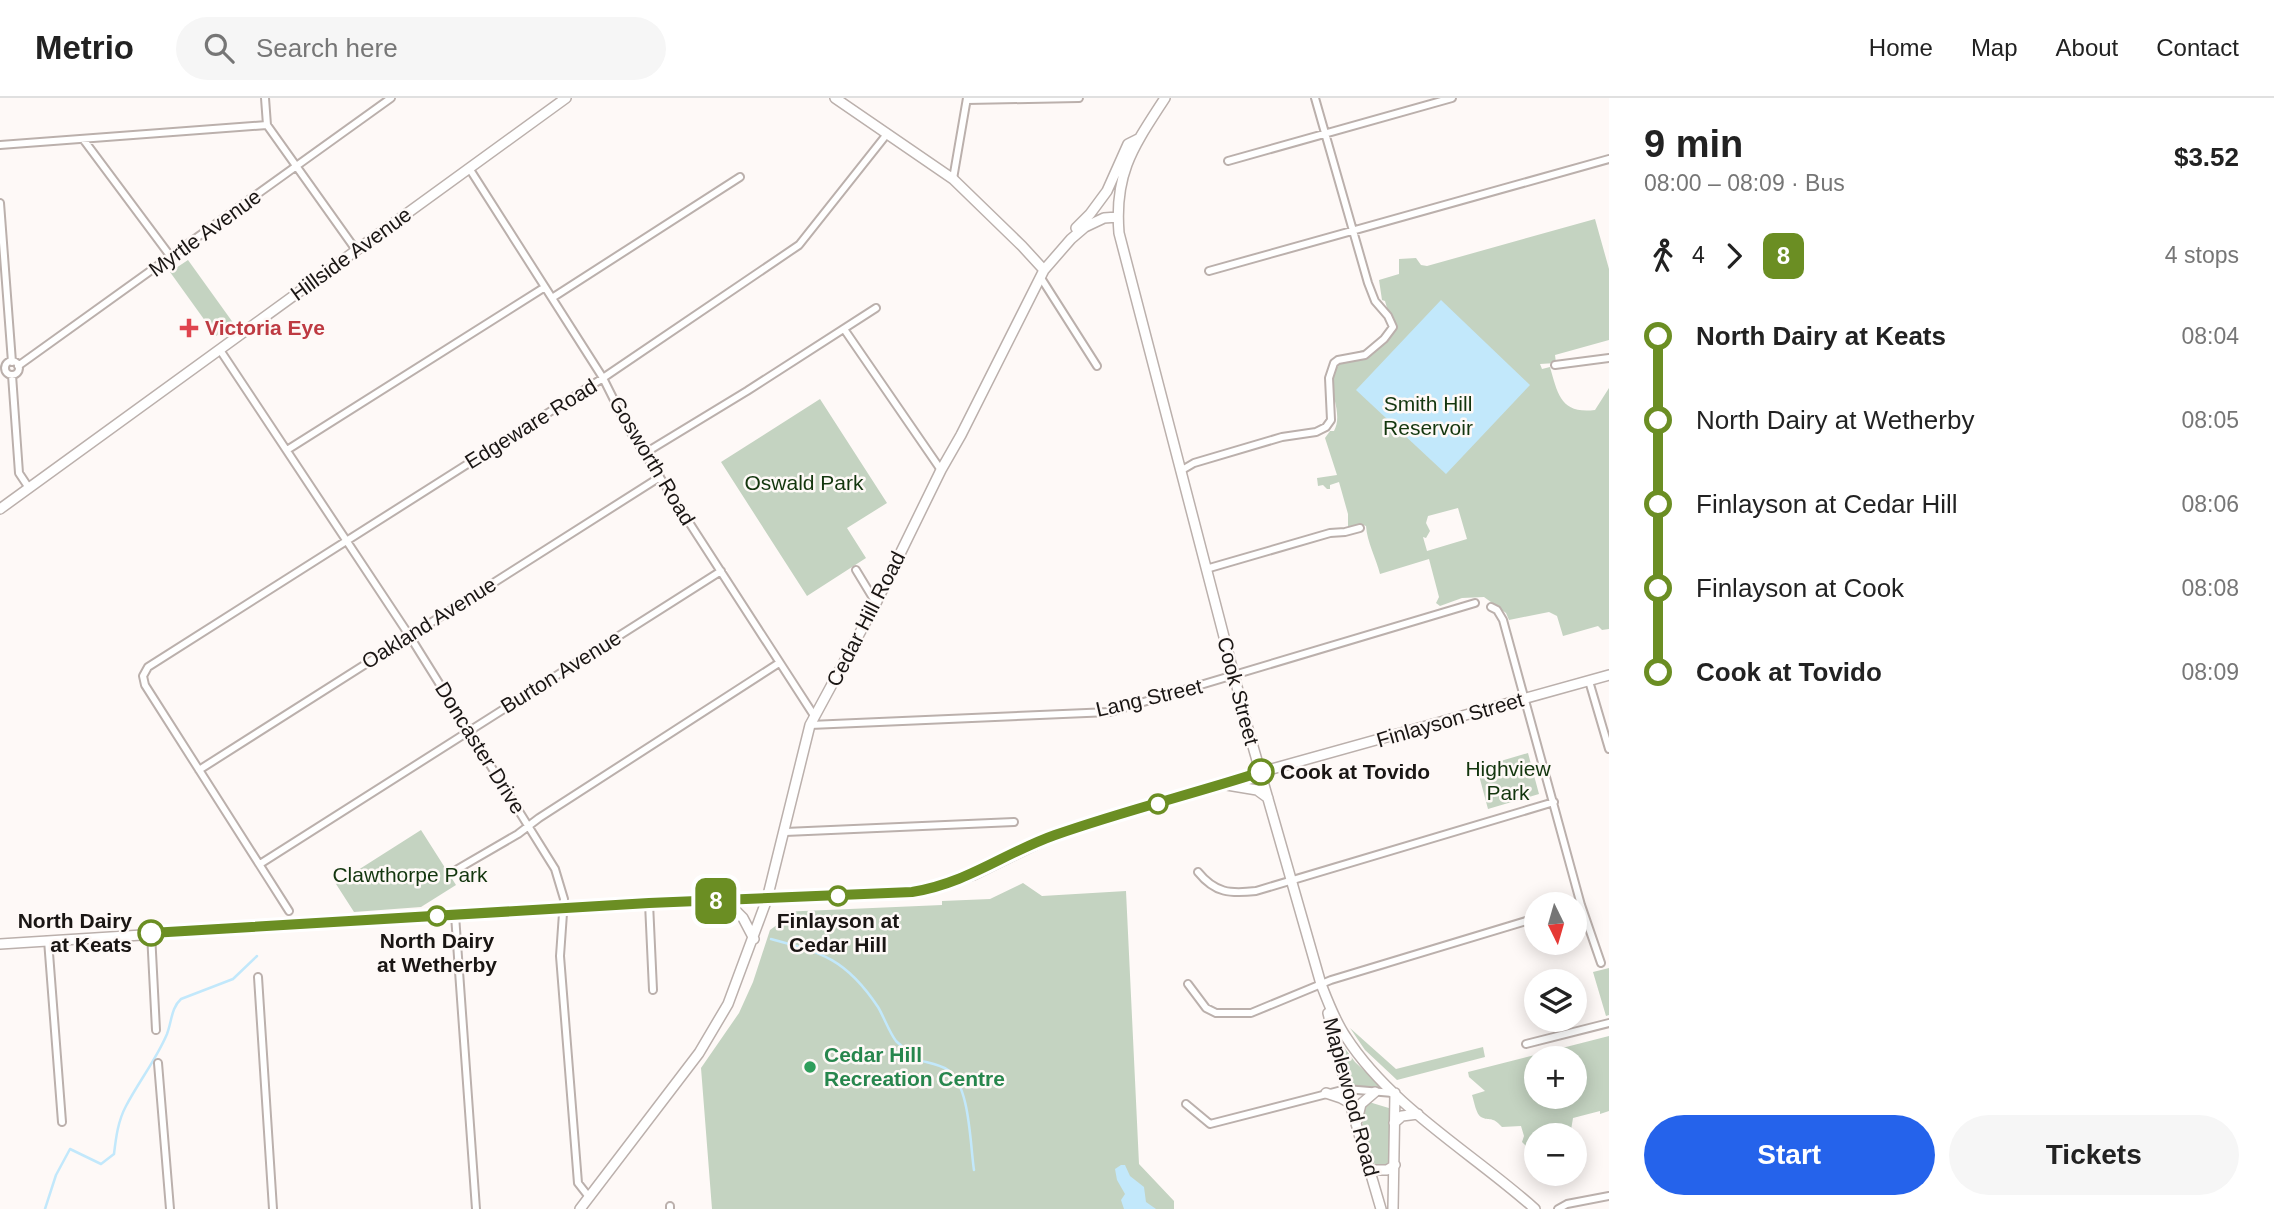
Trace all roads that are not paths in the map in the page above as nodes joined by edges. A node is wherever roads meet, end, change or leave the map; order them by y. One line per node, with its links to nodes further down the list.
1 (265, 98): 10 (street)
2 (391, 98): 18 (street, Myrtle Avenue)
3 (566, 98): 19 (street, Hillside Avenue)
4 (835, 98): 11 (street)
5 (1079, 98): 9 (street)
6 (1165, 98): 14 (street, Cook Street)
7 (1315, 98): 12 (street)
8 (1452, 98): 12 (street)
9 (967, 99): 21 (street)
10 (267, 125): 13 (street); 18 (street)
11 (887, 134): 21 (street); 41 (street, Edgeware Road)
12 (1324, 135): 17 (street); 24 (street)
13 (83, 139): 15 (street); 27 (street)
14 (1138, 139): 23 (street, Cook Street); 25 (street)
15 (0, 145)
16 (1609, 159): 24 (street)
17 (1228, 161)
18 (296, 167): 26 (street); 27 (street, Myrtle Avenue)
19 (469, 168): 26 (street, Hillside Avenue); 30 (street, Gosworth Road)
20 (740, 177): 31 (street)
21 (953, 179): 29 (street)
22 (0, 203): 36 (street)
23 (1118, 217): 25 (street); 45 (street, Cook Street)
24 (1353, 233): 28 (street); 45 (street)
25 (1071, 239): 29 (street, Cedar Hill Road)
26 (356, 250): 34 (street, Hillside Avenue)
27 (171, 257): 36 (street, Myrtle Avenue)
28 (1209, 271)
29 (1043, 274): 38 (street); 44 (street, Cedar Hill Road)
30 (545, 287): 31 (street, Gosworth Road); 42 (street)
31 (552, 298): 41 (street, Gosworth Road)
32 (876, 308): 33 (street)
33 (844, 329): 43 (street); 44 (street)
34 (220, 350): 42 (street, Doncaster Drive); 47 (street, Hillside Avenue)
35 (1609, 358): 37 (street)
36 (15, 364): 39 (street); 40 (street)
37 (1555, 365)
38 (1097, 366)
39 (2, 370): 40 (street)
40 (12, 375): 47 (street)
41 (603, 378): 43 (street, Gosworth Road); 50 (street, Edgeware Road)
42 (287, 450): 50 (street, Doncaster Drive)
43 (645, 453): 46 (street, Gosworth Road)
44 (941, 470): 54 (street, Cedar Hill Road)
45 (1182, 470): 51 (street, Cook Street)
46 (660, 477): 53 (street, Gosworth Road); 57 (street, Oakland Avenue)
47 (29, 488): 48 (street, Hillside Avenue)
48 (0, 509)
49 (1360, 528): 51 (street)
50 (347, 541): 57 (street, Doncaster Drive); 66 (street, Edgeware Road)
51 (1206, 569): 59 (street, Cook Street)
52 (856, 570): 54 (street)
53 (721, 571): 58 (street, Gosworth Road); 64 (street, Burton Avenue)
54 (876, 603): 63 (street, Cedar Hill Road)
55 (1475, 603): 59 (street, Lang Street)
56 (1490, 607): 62 (street)
57 (409, 635): 64 (street, Doncaster Drive); 66 (street, Oakland Avenue)
58 (779, 663): 63 (street, Gosworth Road); 72 (street)
59 (1234, 674): 63 (street, Lang Street); 67 (street, Cook Street)
60 (1609, 675): 61 (street, Finlayson Street)
61 (1589, 681): 62 (street, Finlayson Street); 65 (street)
62 (1524, 699): 67 (street, Finlayson Street); 70 (street)
63 (813, 721): 73 (street, Cedar Hill Road)
64 (469, 731): 72 (street, Doncaster Drive); 74 (street, Burton Avenue)
65 (1609, 750)
66 (199, 770): 74 (street)
67 (1261, 772): 68 (street, Finlayson Street); 69 (street, Cook Street)
68 (1222, 785): 69 (street); 79 (street, Finlayson Street)
69 (1268, 798): 77 (street, Cook Street)
70 (1554, 802): 77 (street); 78 (street)
71 (1014, 822): 73 (street)
72 (529, 827): 75 (street); 82 (street, Doncaster Drive)
73 (785, 832): 79 (street, Cedar Hill Road)
74 (260, 864): 83 (street)
75 (456, 870)
76 (1198, 872): 77 (street)
77 (1292, 881): 94 (street, Cook Street)
78 (1575, 892)
79 (767, 900): 80 (street, Finlayson Street); 88 (street, Cedar Hill Road)
80 (726, 901): 81 (street, Finlayson Street); 88 (street)
81 (649, 903): 82 (street, Finlayson Street); 95 (street)
82 (564, 908): 84 (street, Finlayson Street); 113 (street, Doncaster Drive)
83 (289, 911)
84 (455, 915): 87 (street, Finlayson Street); 116 (street)
85 (1524, 922): 94 (street)
86 (1587, 928): 91 (street)
87 (151, 933): 89 (street, Finlayson Street); 97 (street)
88 (754, 939): 113 (street, Cedar Hill Road)
89 (48, 940): 90 (street, Finlayson Street); 107 (street)
90 (0, 944)
91 (1601, 963)
92 (257, 977): 115 (street)
93 (1188, 984): 94 (street)
94 (1321, 984): 100 (street, Maplewood Road); 103 (street, Cook Street)
95 (653, 990)
96 (1609, 1023): 98 (street)
97 (156, 1030)
98 (1526, 1044)
99 (158, 1063): 114 (street)
100 (1346, 1089): 101 (street); 102 (street); 105 (street, Maplewood Road)
101 (1375, 1092): 103 (street); 109 (street)
102 (1326, 1093): 104 (street); 105 (street)
103 (1395, 1093): 106 (street, Cook Street); 108 (street, Maplewood Road)
104 (1186, 1104)
105 (1350, 1104): 109 (street, Maplewood Road)
106 (1418, 1114): 108 (street); 120 (street, Cook Street)
107 (62, 1122)
108 (1394, 1123): 110 (street, Maplewood Road)
109 (1357, 1126): 111 (street, Maplewood Road)
110 (1395, 1165): 111 (street); 119 (street, Maplewood Road)
111 (1370, 1170): 118 (street, Maplewood Road)
112 (1609, 1196): 121 (street)
113 (589, 1197): 117 (street, Cedar Hill Road)
114 (170, 1209)
115 (273, 1209)
116 (476, 1209)
117 (580, 1209)
118 (1381, 1209)
119 (1393, 1209)
120 (1535, 1209)
121 (1558, 1209)

